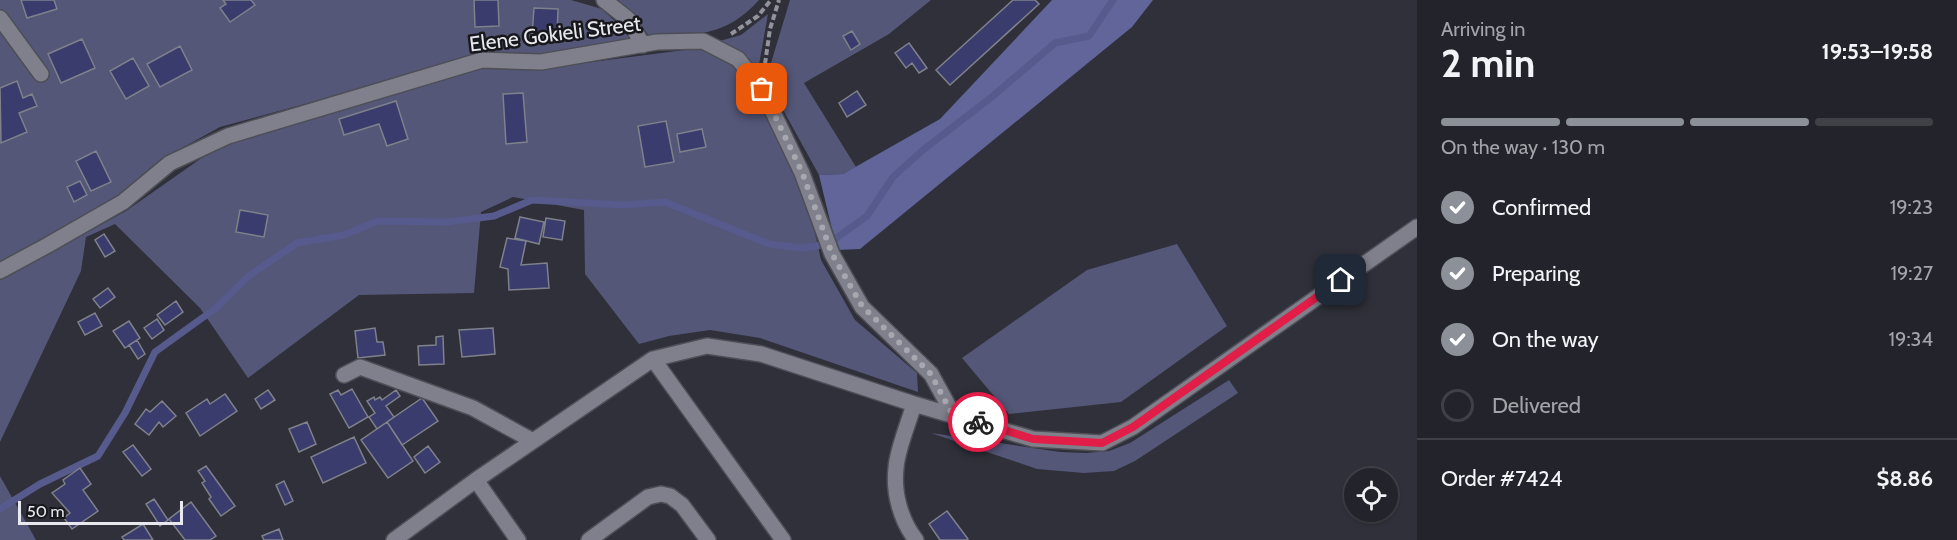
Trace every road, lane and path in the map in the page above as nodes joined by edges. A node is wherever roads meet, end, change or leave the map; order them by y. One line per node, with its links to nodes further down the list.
1 (604, 0): 6 (street)
2 (771, 0): 5 (path)
3 (779, 0): 8 (path)
4 (2, 21): 7 (street)
5 (704, 41): 6 (street, Elene Gokieli Street); 8 (street)
6 (643, 45): 10 (street, Elene Gokieli Street)
7 (41, 74)
8 (762, 89): 14 (street)
9 (1417, 227): 14 (street)
10 (0, 271)
11 (653, 359): 13 (street); 15 (street); 21 (street)
12 (344, 375): 15 (street)
13 (914, 404): 14 (street); 22 (street)
14 (952, 414)
15 (533, 441): 16 (street)
16 (476, 480): 17 (street); 18 (street)
17 (394, 540)
18 (518, 540)
19 (589, 540): 20 (street)
20 (708, 540)
21 (783, 540)
22 (916, 540)

